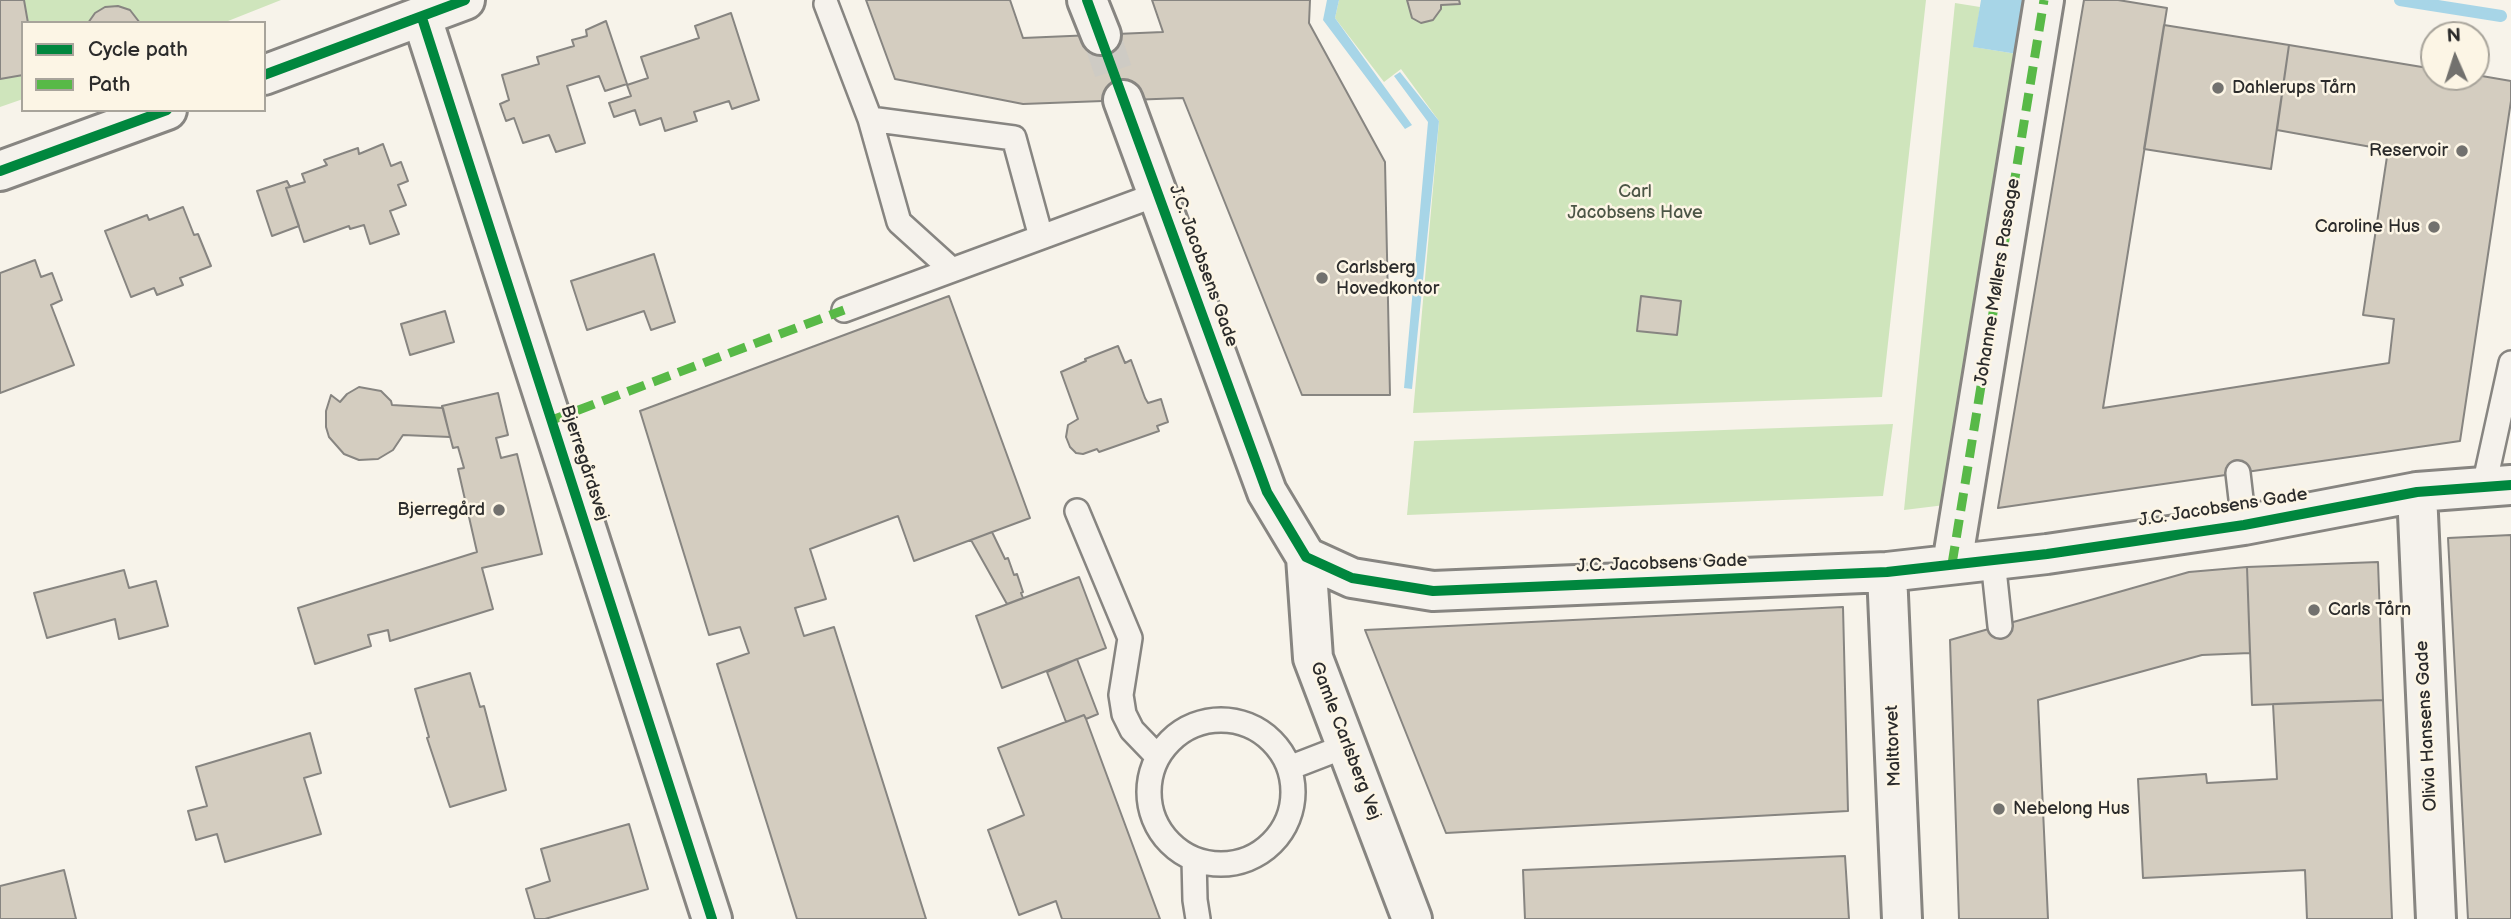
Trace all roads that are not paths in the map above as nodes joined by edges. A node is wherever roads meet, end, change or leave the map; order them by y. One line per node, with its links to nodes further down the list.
1 (465, 0): 5 (street)
2 (1087, 0): 6 (street)
3 (2044, 0): 24 (street, Johanne Møllers Passage)
4 (826, 4): 10 (lane)
5 (422, 18): 7 (street); 31 (street, Bjerregårdsvej)
6 (1101, 35)
7 (266, 74)
8 (1124, 100): 12 (street, J.C. Jacobsens Gade)
9 (162, 112): 11 (street)
10 (870, 119): 13 (lane); 14 (lane)
11 (0, 172)
12 (1158, 194): 13 (lane, J.C. Jacobsens Gade); 22 (street, J.C. Jacobsens Gade)
13 (1041, 237): 14 (lane, J.C. Jacobsens Gade)
14 (952, 270): 15 (lane, J.C. Jacobsens Gade)
15 (844, 310)
16 (2511, 363): 18 (lane)
17 (2238, 473): 21 (lane)
18 (2498, 486): 19 (street, J.C. Jacobsens Gade)
19 (2417, 492): 21 (street, J.C. Jacobsens Gade); 35 (street, Olivia Hansens Gade)
20 (1077, 511): 28 (lane)
21 (2244, 524): 23 (street, J.C. Jacobsens Gade)
22 (1306, 557): 25 (street, J.C. Jacobsens Gade); 27 (street, Gamle Carlsberg Vej)
23 (1993, 560): 24 (street, J.C. Jacobsens Gade); 26 (lane)
24 (1952, 564): 25 (street, J.C. Jacobsens Gade)
25 (1886, 572): 34 (street, Malttorvet)
26 (2000, 626)
27 (1346, 746): 29 (lane); 33 (street, Gamle Carlsberg Vej)
28 (1157, 755): 29 (lane); 30 (lane)
29 (1289, 768): 30 (lane)
30 (1194, 859): 32 (lane)
31 (712, 919)
32 (1198, 919)
33 (1412, 919)
34 (1902, 919)
35 (2436, 919)

